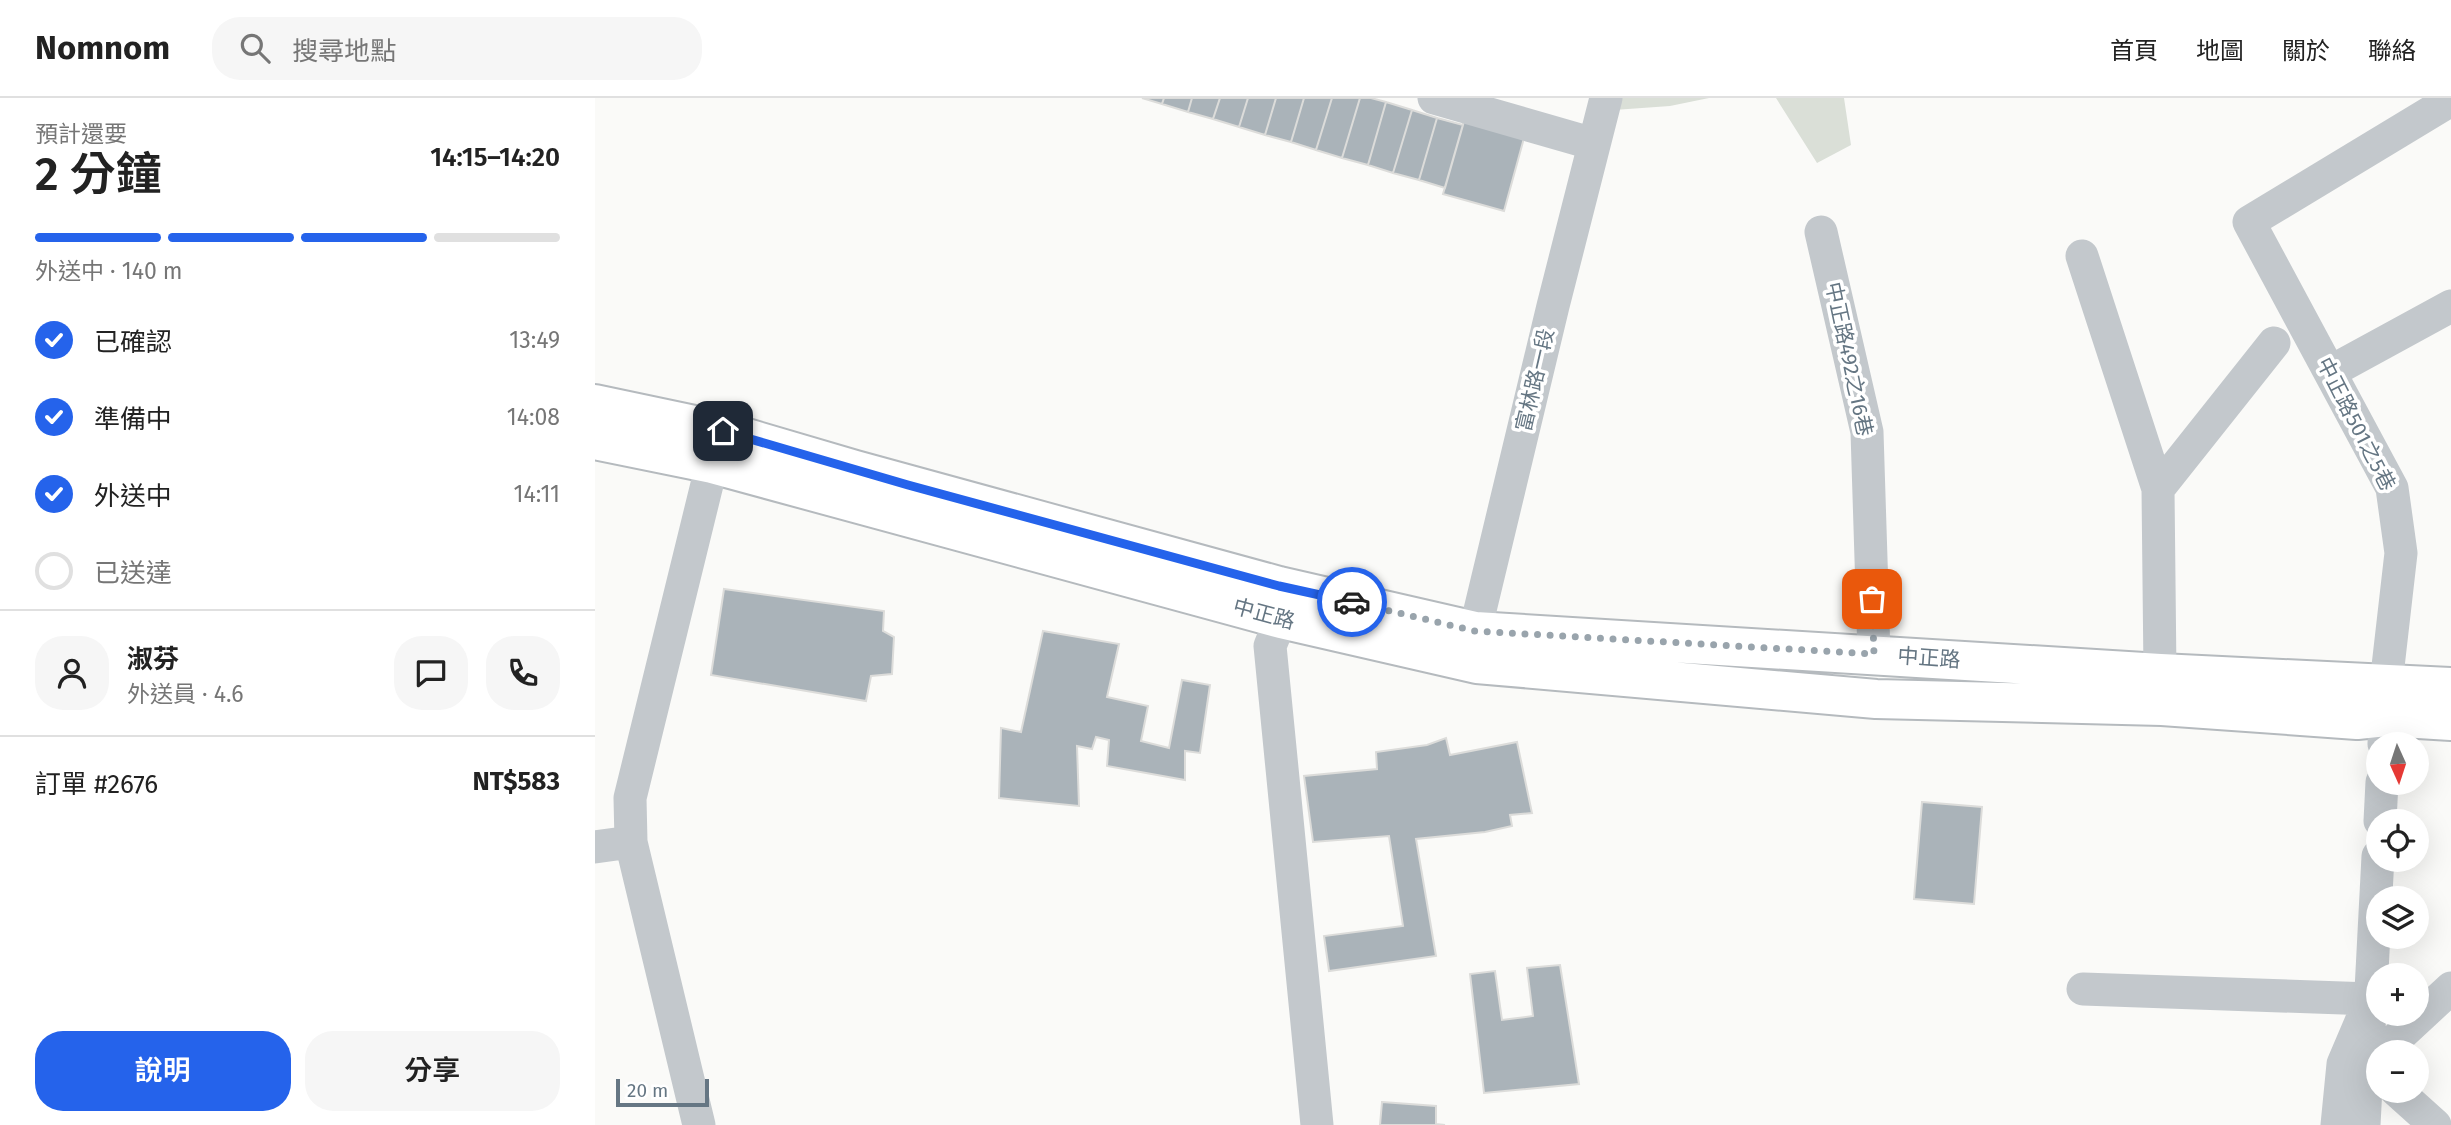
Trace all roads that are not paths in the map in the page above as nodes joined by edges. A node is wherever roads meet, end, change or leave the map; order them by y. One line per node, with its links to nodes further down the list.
1 (1434, 98): 4 (street)
2 (1606, 98): 5 (street, 富林路一段)
3 (2451, 100): 10 (street, 中正路501之5巷)
4 (1495, 106): 5 (street)
5 (1594, 144): 16 (street, 富林路一段)
6 (1821, 232): 17 (street, 中正路492之16巷)
7 (2082, 256): 14 (street)
8 (2451, 306): 10 (street)
9 (2274, 343): 14 (street)
10 (2330, 372): 20 (street, 中正路501之5巷)
11 (595, 404): 13 (main road, 中正路)
12 (595, 440): 13 (main road, 中正路)
13 (717, 447): 15 (main road, 中正路); 16 (main road, 中正路); 22 (street)
14 (2158, 489): 18 (street)
15 (1281, 619): 16 (main road, 中正路); 34 (street)
16 (1476, 648): 17 (main road, 中正路); 20 (main road, 中正路)
17 (1874, 654): 18 (main road, 中正路)
18 (2160, 673): 20 (main road, 中正路)
19 (2451, 687): 20 (main road, 中正路)
20 (2385, 715): 21 (main road, 中正路)
21 (2451, 721)
22 (631, 842): 23 (street); 33 (street)
23 (595, 847)
24 (2377, 872): 25 (street)
25 (2373, 963)
26 (2083, 989): 28 (street)
27 (2451, 989): 30 (street)
28 (2366, 999)
29 (2366, 1011): 35 (street)
30 (2399, 1040)
31 (2369, 1103): 36 (street)
32 (2410, 1103): 37 (street)
33 (699, 1125)
34 (1317, 1125)
35 (2337, 1125)
36 (2364, 1125)
37 (2435, 1125)

